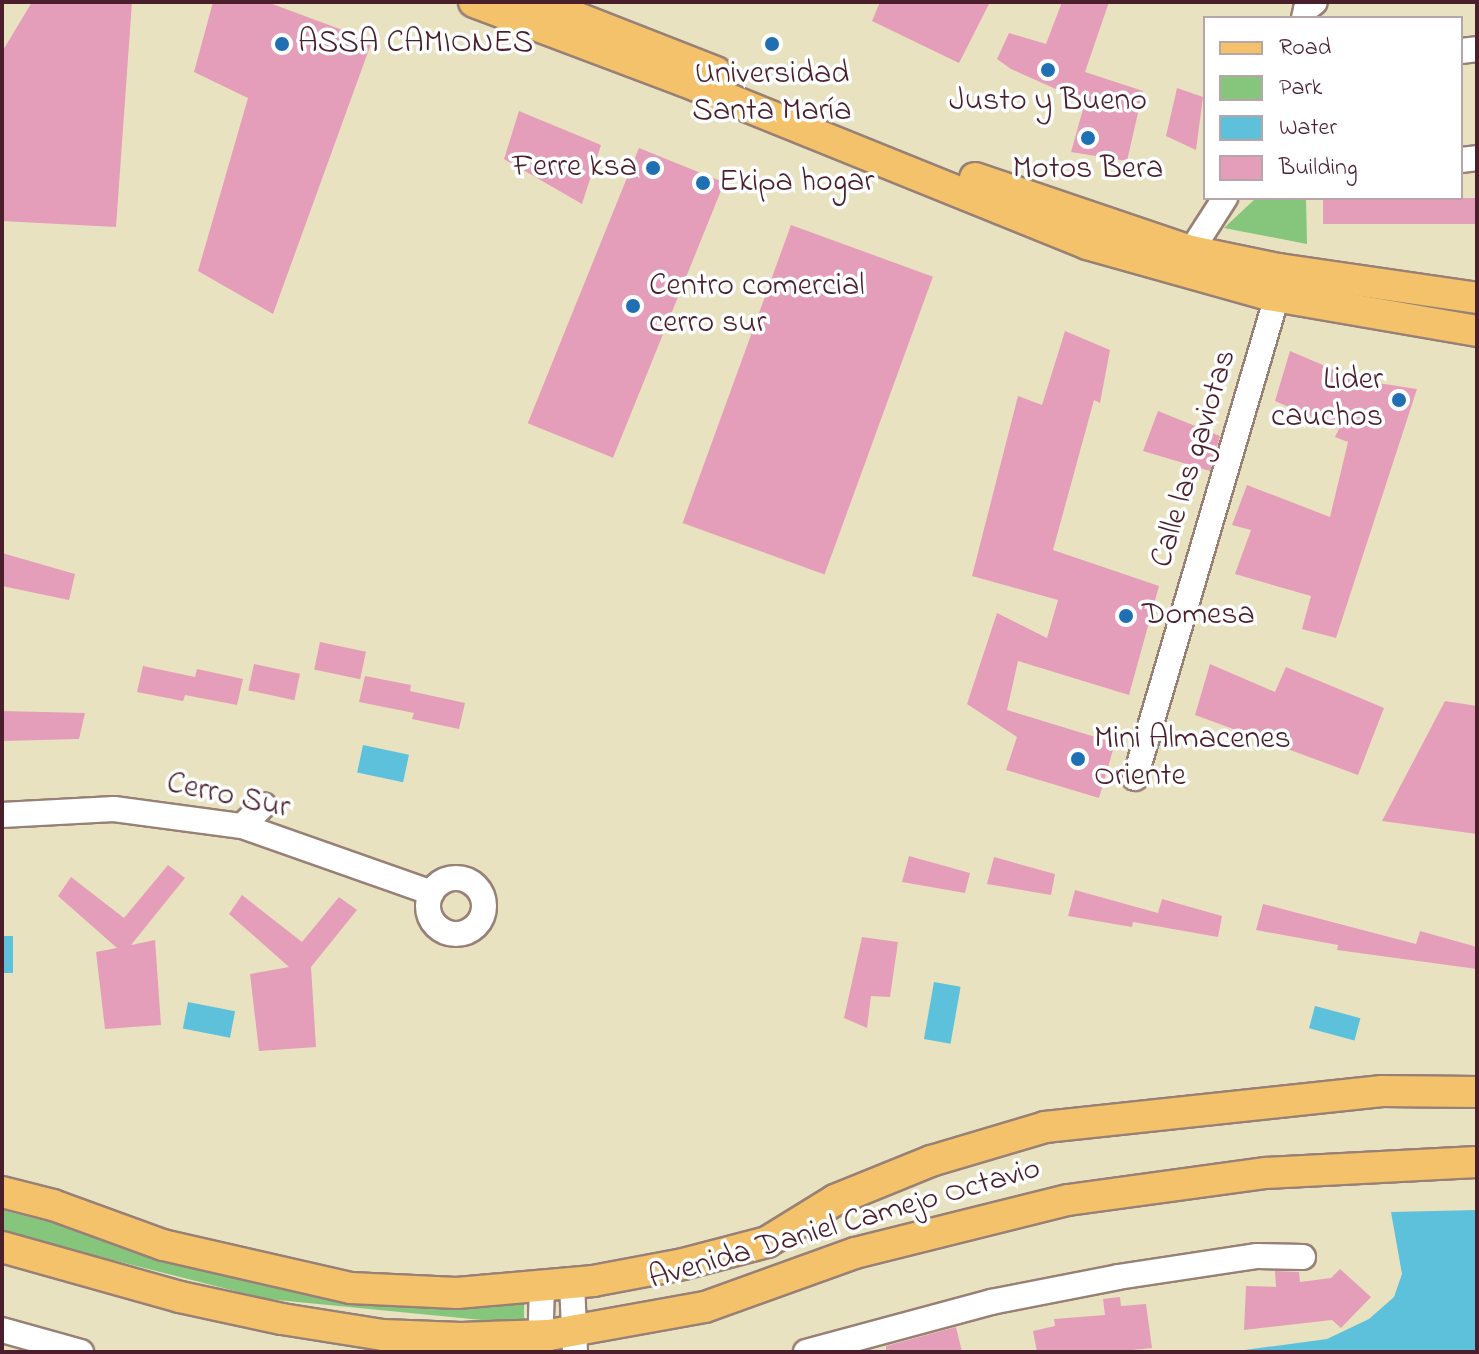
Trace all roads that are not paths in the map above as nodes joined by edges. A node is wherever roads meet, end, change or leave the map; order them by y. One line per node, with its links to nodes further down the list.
1 (474, 2): 5 (main road)
2 (537, 2): 4 (main road)
3 (1224, 200): 4 (street)
4 (1191, 251): 6 (main road)
5 (1277, 296): 7 (main road); 8 (street, Calle las gaviotas)
6 (1477, 298)
7 (1477, 331)
8 (1135, 778)
9 (264, 805): 11 (street)
10 (2, 815): 11 (street, Cerro Sur)
11 (242, 826): 12 (street, Cerro Sur)
12 (432, 893)
13 (1477, 1092): 18 (main road, Avenida Daniel Camejo Octavio)
14 (1477, 1162): 20 (main road, Avenida Daniel Camejo Octavio)
15 (2, 1192): 18 (main road, Avenida Daniel Camejo Octavio)
16 (2, 1247): 21 (main road, Avenida Daniel Camejo Octavio)
17 (1303, 1257): 23 (street)
18 (557, 1284): 20 (street); 21 (street)
19 (2, 1330): 22 (street)
20 (575, 1341): 21 (main road, Avenida Daniel Camejo Octavio)
21 (540, 1344)
22 (81, 1352)
23 (806, 1352)

